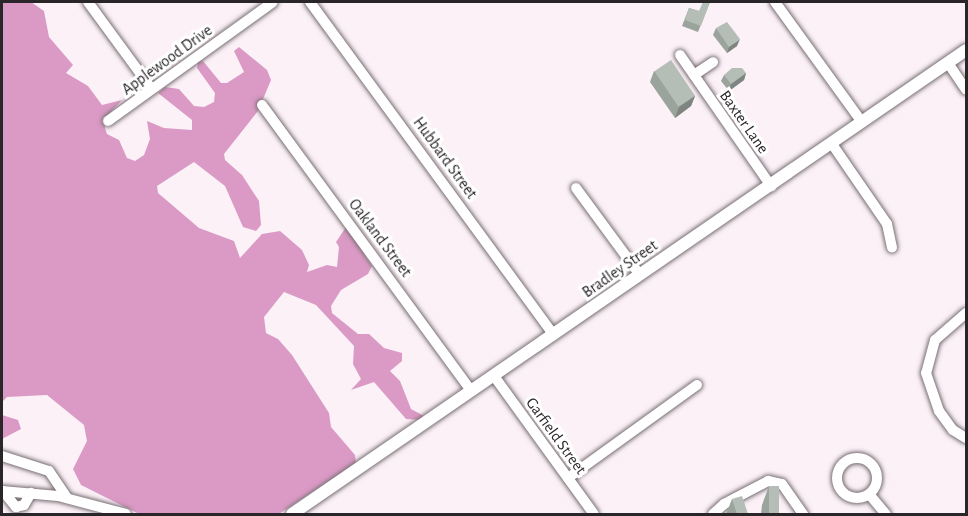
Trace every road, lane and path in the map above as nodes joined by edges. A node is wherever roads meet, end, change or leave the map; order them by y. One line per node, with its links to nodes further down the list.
1 (88, 2): 10 (street)
2 (273, 2): 10 (street, Applewood Drive)
3 (310, 2): 21 (street, Hubbard Street)
4 (775, 2): 14 (street)
5 (966, 50): 8 (main road, Bradley Street)
6 (680, 55): 9 (street, Baxter Lane)
7 (713, 62): 9 (street)
8 (948, 63): 11 (street); 14 (main road, Bradley Street)
9 (694, 75): 16 (street, Baxter Lane)
10 (151, 88): 13 (street, Applewood Drive)
11 (966, 90)
12 (262, 105): 24 (street, Oakland Street)
13 (108, 122)
14 (862, 122): 15 (main road, Bradley Street)
15 (832, 144): 16 (main road, Bradley Street); 18 (street)
16 (771, 186): 19 (main road, Bradley Street)
17 (576, 188): 19 (street)
18 (892, 247)
19 (640, 275): 21 (main road, Bradley Street)
20 (966, 313): 25 (street)
21 (554, 334): 22 (main road, Bradley Street)
22 (494, 376): 24 (main road, Bradley Street); 27 (street, Garfield Street)
23 (697, 386): 27 (street)
24 (471, 392): 32 (main road, Bradley Street)
25 (966, 438)
26 (2, 456): 30 (street)
27 (568, 478): 33 (street, Garfield Street)
28 (2, 491): 30 (street)
29 (870, 494): 36 (street)
30 (67, 498): 31 (street)
31 (126, 514)
32 (291, 514)
33 (594, 514)
34 (714, 514): 35 (street)
35 (803, 514)
36 (886, 514)

